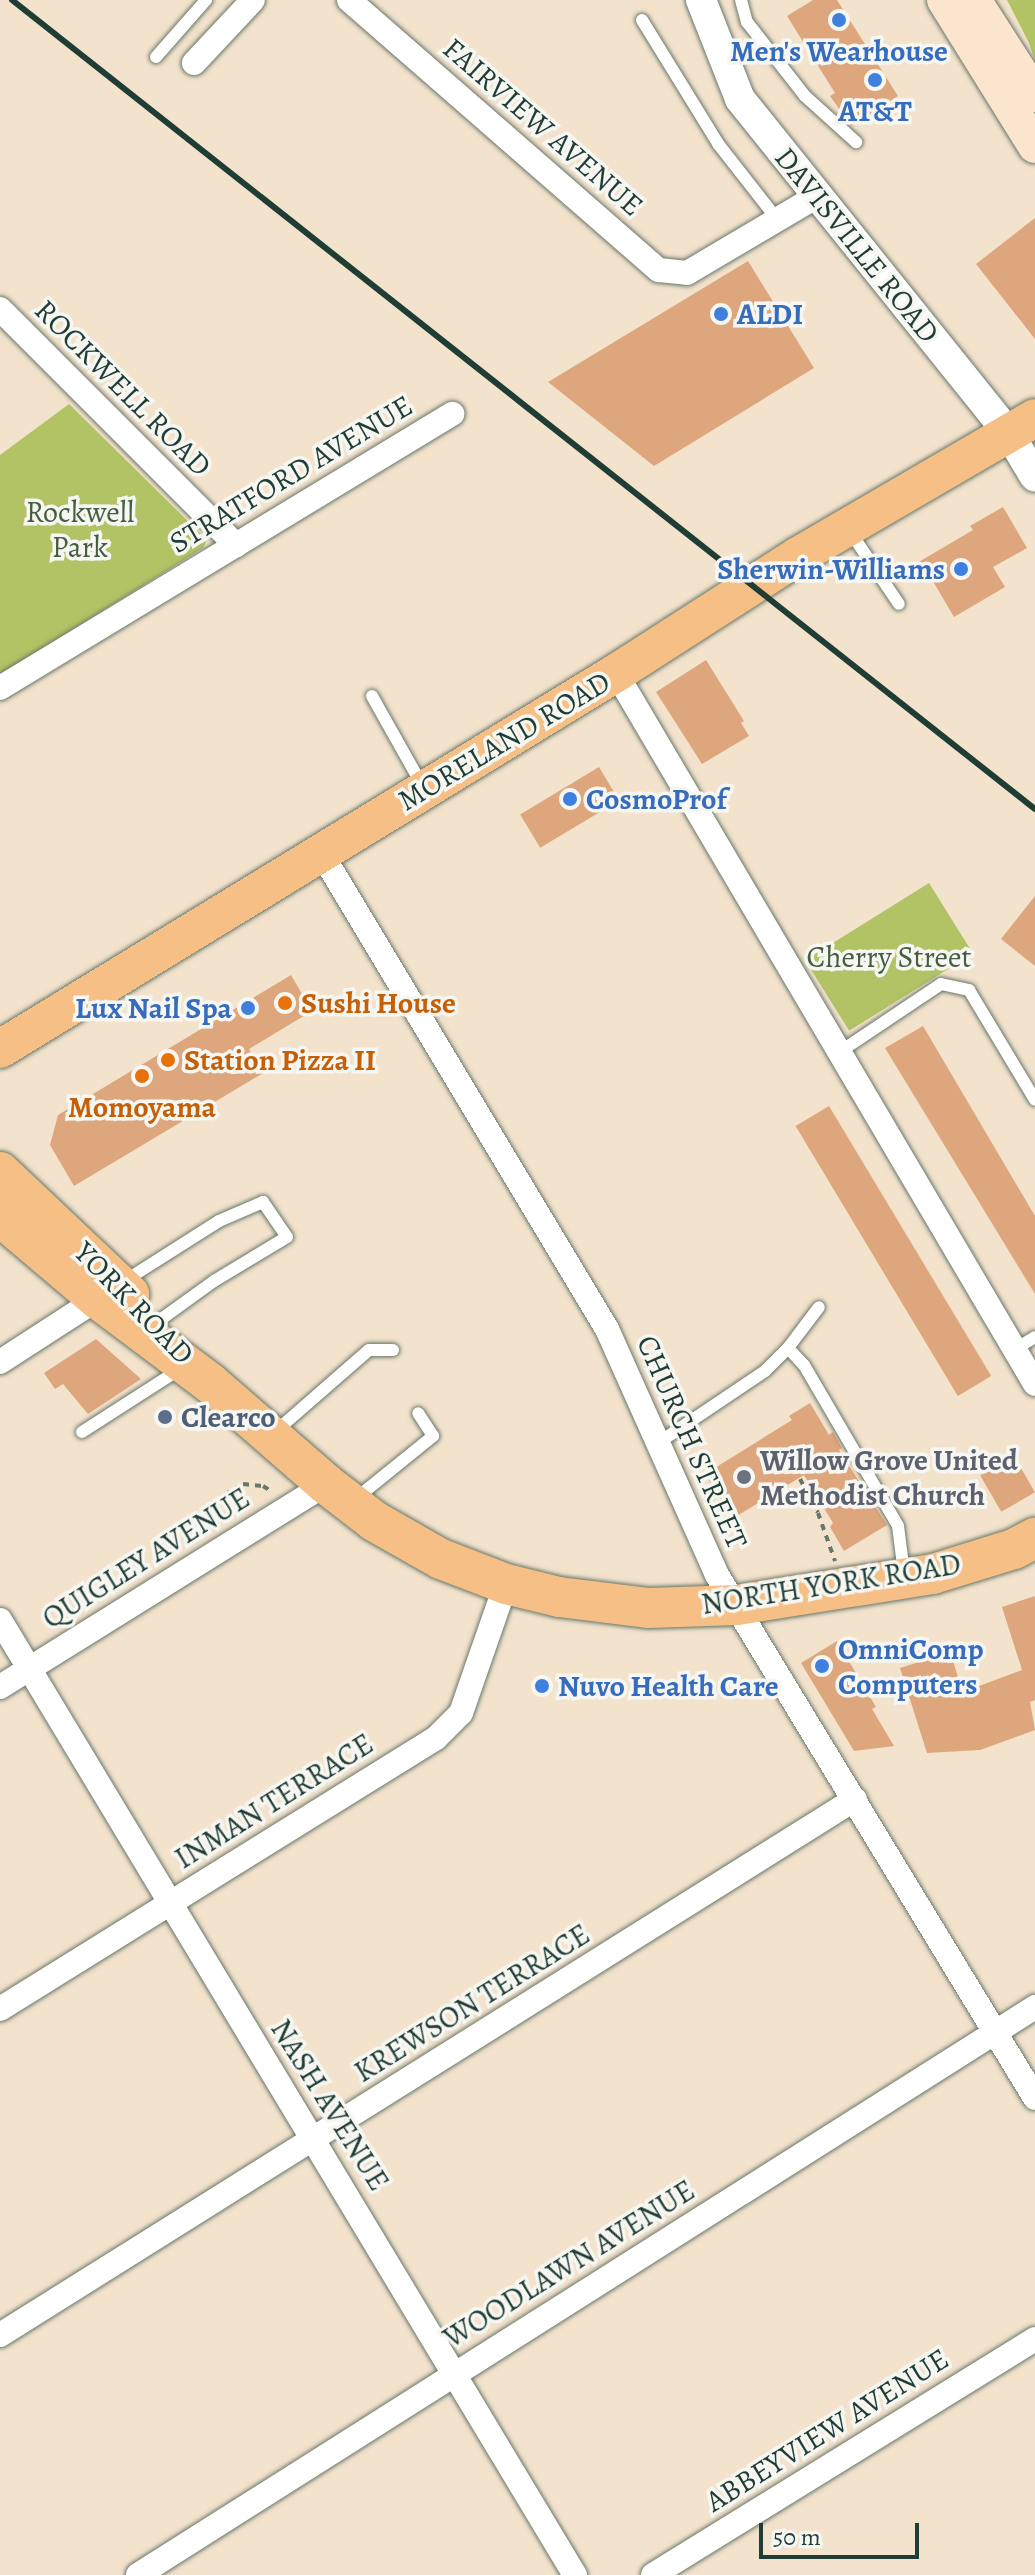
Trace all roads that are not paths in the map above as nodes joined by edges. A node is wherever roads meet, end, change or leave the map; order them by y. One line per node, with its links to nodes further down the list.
1 (206, 0): 9 (lane)
2 (253, 0): 10 (street)
3 (349, 0): 15 (street, FAIRVIEW AVENUE)
4 (701, 0): 14 (street, DAVISVILLE ROAD)
5 (741, 0): 12 (lane)
6 (944, 0): 13 (main road)
7 (974, 0): 11 (main road)
8 (642, 20): 15 (lane)
9 (156, 57)
10 (194, 63)
11 (1035, 95)
12 (856, 142)
13 (1035, 146)
14 (817, 196): 15 (street); 18 (street, DAVISVILLE ROAD)
15 (777, 219)
16 (0, 309): 21 (street, ROCKWELL ROAD)
17 (452, 414): 21 (street, STRATFORD AVENUE)
18 (1026, 421): 19 (street, DAVISVILLE ROAD); 20 (main road, MORELAND ROAD)
19 (1035, 477)
20 (848, 527): 22 (lane); 23 (main road, MORELAND ROAD)
21 (236, 545): 24 (street, STRATFORD AVENUE)
22 (899, 604)
23 (616, 673): 26 (main road, MORELAND ROAD); 29 (street)
24 (0, 688)
25 (372, 696): 26 (lane)
26 (424, 790): 27 (main road, MORELAND ROAD)
27 (320, 851): 28 (main road, MORELAND ROAD); 45 (street, CHURCH STREET)
28 (0, 1049)
29 (838, 1053): 30 (lane); 36 (street)
30 (1035, 1100)
31 (0, 1172): 33 (highway, YORK ROAD)
32 (0, 1216): 33 (highway, YORK ROAD)
33 (109, 1292): 35 (highway, YORK ROAD); 35 (lane); 39 (street); 40 (highway, YORK ROAD)
34 (819, 1307): 37 (lane)
35 (156, 1323): 40 (highway, YORK ROAD)
36 (1025, 1343): 41 (street)
37 (788, 1348): 45 (lane); 48 (lane)
38 (393, 1350): 44 (lane)
39 (0, 1362)
40 (198, 1374): 43 (lane); 44 (highway, NORTH YORK ROAD)
41 (1035, 1384)
42 (418, 1413): 46 (lane)
43 (82, 1432)
44 (271, 1436): 46 (highway, NORTH YORK ROAD)
45 (658, 1443): 50 (street, CHURCH STREET)
46 (338, 1494): 49 (highway, NORTH YORK ROAD); 52 (street, QUIGLEY AVENUE)
47 (1035, 1538): 48 (highway, NORTH YORK ROAD)
48 (905, 1578): 50 (highway, NORTH YORK ROAD)
49 (506, 1584): 50 (highway, NORTH YORK ROAD); 55 (street, INMAN TERRACE)
50 (737, 1605): 54 (street, CHURCH STREET)
51 (0, 1620): 52 (street, NASH AVENUE)
52 (29, 1669): 53 (street, QUIGLEY AVENUE); 55 (street, NASH AVENUE)
53 (0, 1687)
54 (855, 1799): 58 (street, CHURCH STREET); 60 (street, KREWSON TERRACE)
55 (168, 1904): 57 (street, INMAN TERRACE); 60 (street, NASH AVENUE)
56 (1035, 2007): 58 (street, WOODLAWN AVENUE)
57 (0, 2009)
58 (994, 2032): 59 (street, CHURCH STREET); 63 (street, WOODLAWN AVENUE)
59 (1035, 2098)
60 (315, 2139): 61 (street, KREWSON TERRACE); 63 (street, NASH AVENUE)
61 (0, 2335)
62 (1035, 2339): 66 (street, ABBEYVIEW AVENUE)
63 (454, 2375): 64 (street, WOODLAWN AVENUE); 65 (street, NASH AVENUE)
64 (138, 2575)
65 (575, 2575)
66 (653, 2575)

